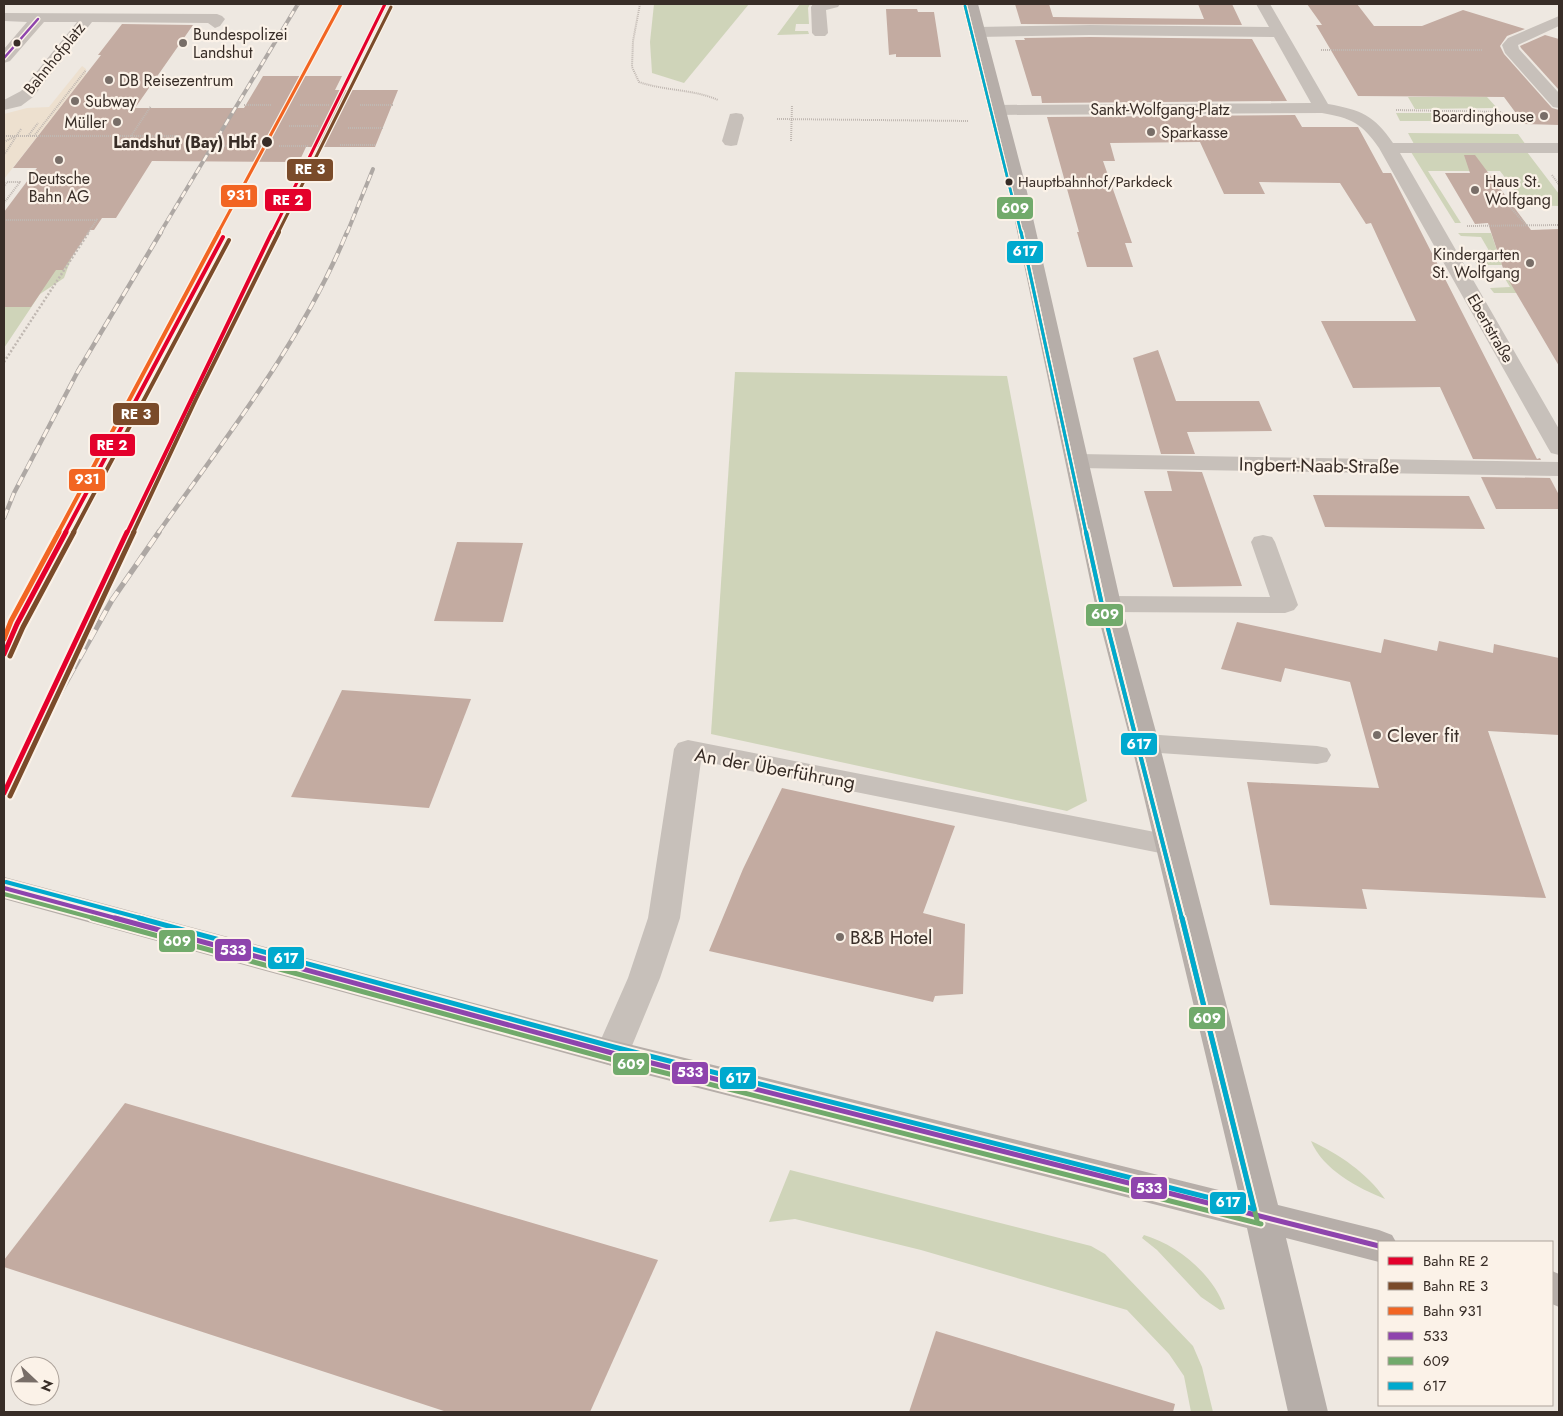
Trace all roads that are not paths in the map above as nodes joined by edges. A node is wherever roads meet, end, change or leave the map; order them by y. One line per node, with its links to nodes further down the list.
1 (32, 4): 5 (street)
2 (833, 4): 11 (street)
3 (971, 4): 10 (main road)
4 (1263, 4): 12 (street)
5 (5, 17): 6 (street, Bahnhofplatz)
6 (38, 19): 7 (street, Bahnhofplatz); 13 (street)
7 (87, 19): 9 (street); 15 (street, Bahnhofplatz)
8 (1559, 21): 14 (street)
9 (215, 22)
10 (978, 32): 12 (street); 17 (main road)
11 (820, 33)
12 (1285, 41): 16 (street)
13 (4, 58)
14 (1559, 103)
15 (4, 105)
16 (1322, 108): 17 (street, Sankt-Wolfgang-Platz); 19 (street, Sankt-Wolfgang-Platz)
17 (986, 115): 24 (main road)
18 (736, 118): 20 (street)
19 (1376, 130): 21 (street, Ebertstraße)
20 (732, 141)
21 (1388, 148): 22 (street); 23 (street, Ebertstraße)
22 (1559, 148)
23 (1559, 448)
24 (1078, 461): 25 (street, Ingbert-Naab-Straße); 27 (main road)
25 (1559, 469)
26 (1263, 542): 27 (street)
27 (1108, 604): 28 (main road)
28 (1145, 742): 29 (street); 30 (main road)
29 (1317, 755)
30 (1170, 845): 32 (street, An der Überführung); 33 (main road)
31 (4, 888): 32 (main road)
32 (612, 1053): 33 (main road)
33 (1263, 1218): 34 (main road); 35 (main road)
34 (1378, 1246)
35 (1308, 1412)

